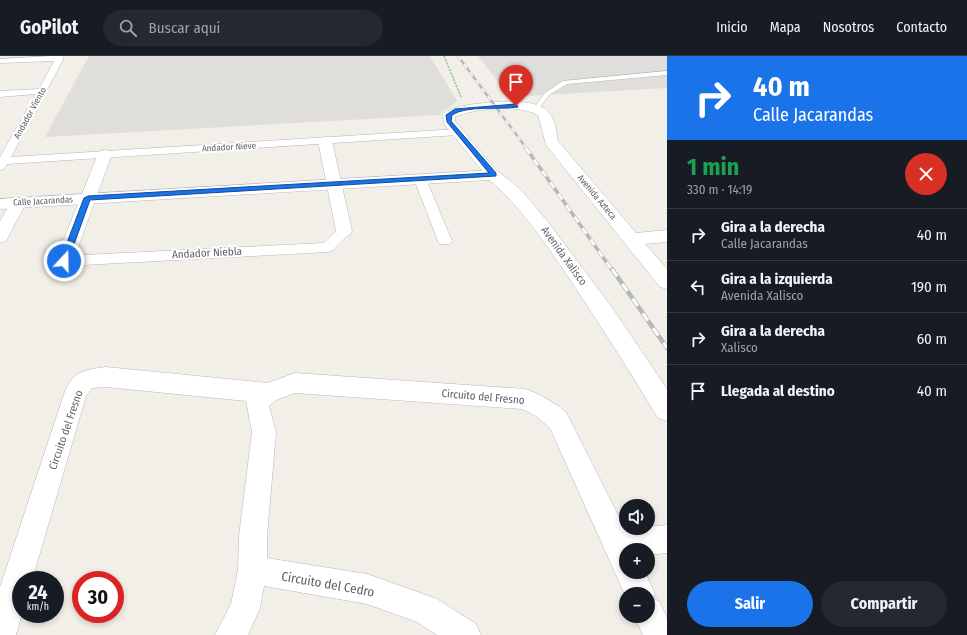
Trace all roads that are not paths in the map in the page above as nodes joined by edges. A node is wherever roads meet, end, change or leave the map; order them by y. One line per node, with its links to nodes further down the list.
1 (0, 61): 3 (street, Andador Viento)
2 (667, 74): 5 (lane)
3 (42, 92): 4 (street); 9 (street, Andador Viento)
4 (0, 94)
5 (537, 108): 6 (street, Avenida Xalisco); 19 (street, Avenida Azteca)
6 (458, 132): 7 (street, Andador Nieve); 10 (street, Avenida Xalisco)
7 (325, 141): 8 (street, Andador Nieve); 12 (street)
8 (105, 154): 9 (street, Andador Nieve); 13 (street)
9 (1, 163)
10 (493, 175): 11 (street, Calle Jacarandas); 24 (street, Avenida Xalisco)
11 (420, 179): 12 (street, Calle Jacarandas); 20 (street)
12 (333, 183): 13 (street, Calle Jacarandas); 16 (street)
13 (88, 198): 14 (street, Calle Jacarandas); 21 (street)
14 (18, 203): 15 (street, Calle Jacarandas); 18 (street)
15 (0, 204)
16 (344, 231): 21 (street, Andador Niebla)
17 (667, 236): 19 (street)
18 (0, 237)
19 (633, 239): 22 (street, Avenida Azteca)
20 (445, 241)
21 (64, 261)
22 (665, 275)
23 (268, 393): 27 (street, Circuito del Fresno); 28 (street); 30 (street, Circuito del Fresno)
24 (667, 410)
25 (667, 539): 26 (street, Circuito del Fresno)
26 (655, 543)
27 (619, 550)
28 (253, 570): 31 (street); 32 (street, Circuito del Cedro)
29 (653, 623): 33 (street)
30 (0, 635)
31 (231, 635)
32 (465, 635)
33 (659, 635)

